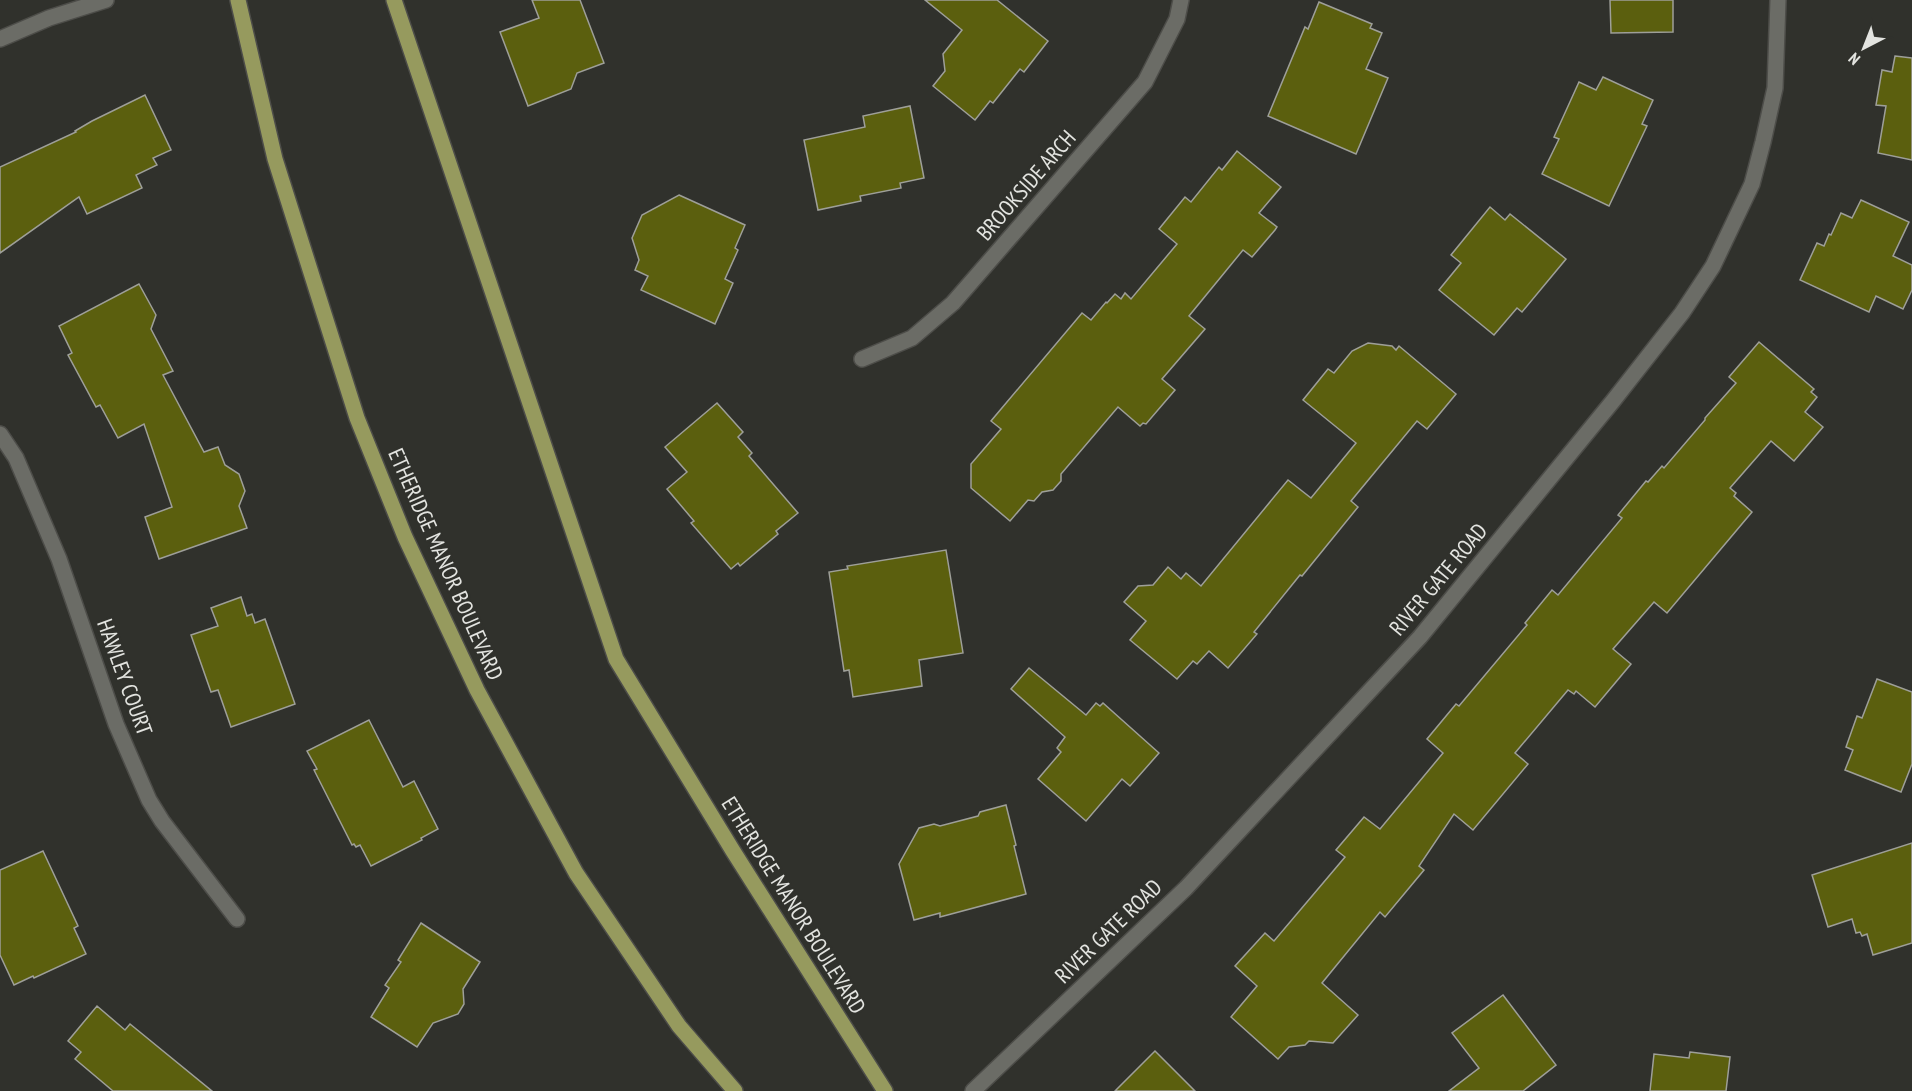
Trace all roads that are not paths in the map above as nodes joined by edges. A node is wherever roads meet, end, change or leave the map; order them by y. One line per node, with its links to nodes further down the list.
1 (106, 0): 6 (street)
2 (238, 0): 10 (main road, ETHERIDGE MANOR BOULEVARD)
3 (394, 0): 11 (main road, ETHERIDGE MANOR BOULEVARD)
4 (1181, 0): 7 (street, BROOKSIDE ARCH)
5 (1778, 0): 12 (street, RIVER GATE ROAD)
6 (0, 39)
7 (862, 359)
8 (0, 434): 9 (street, HAWLEY COURT)
9 (237, 919)
10 (735, 1091)
11 (885, 1091)
12 (973, 1091)

